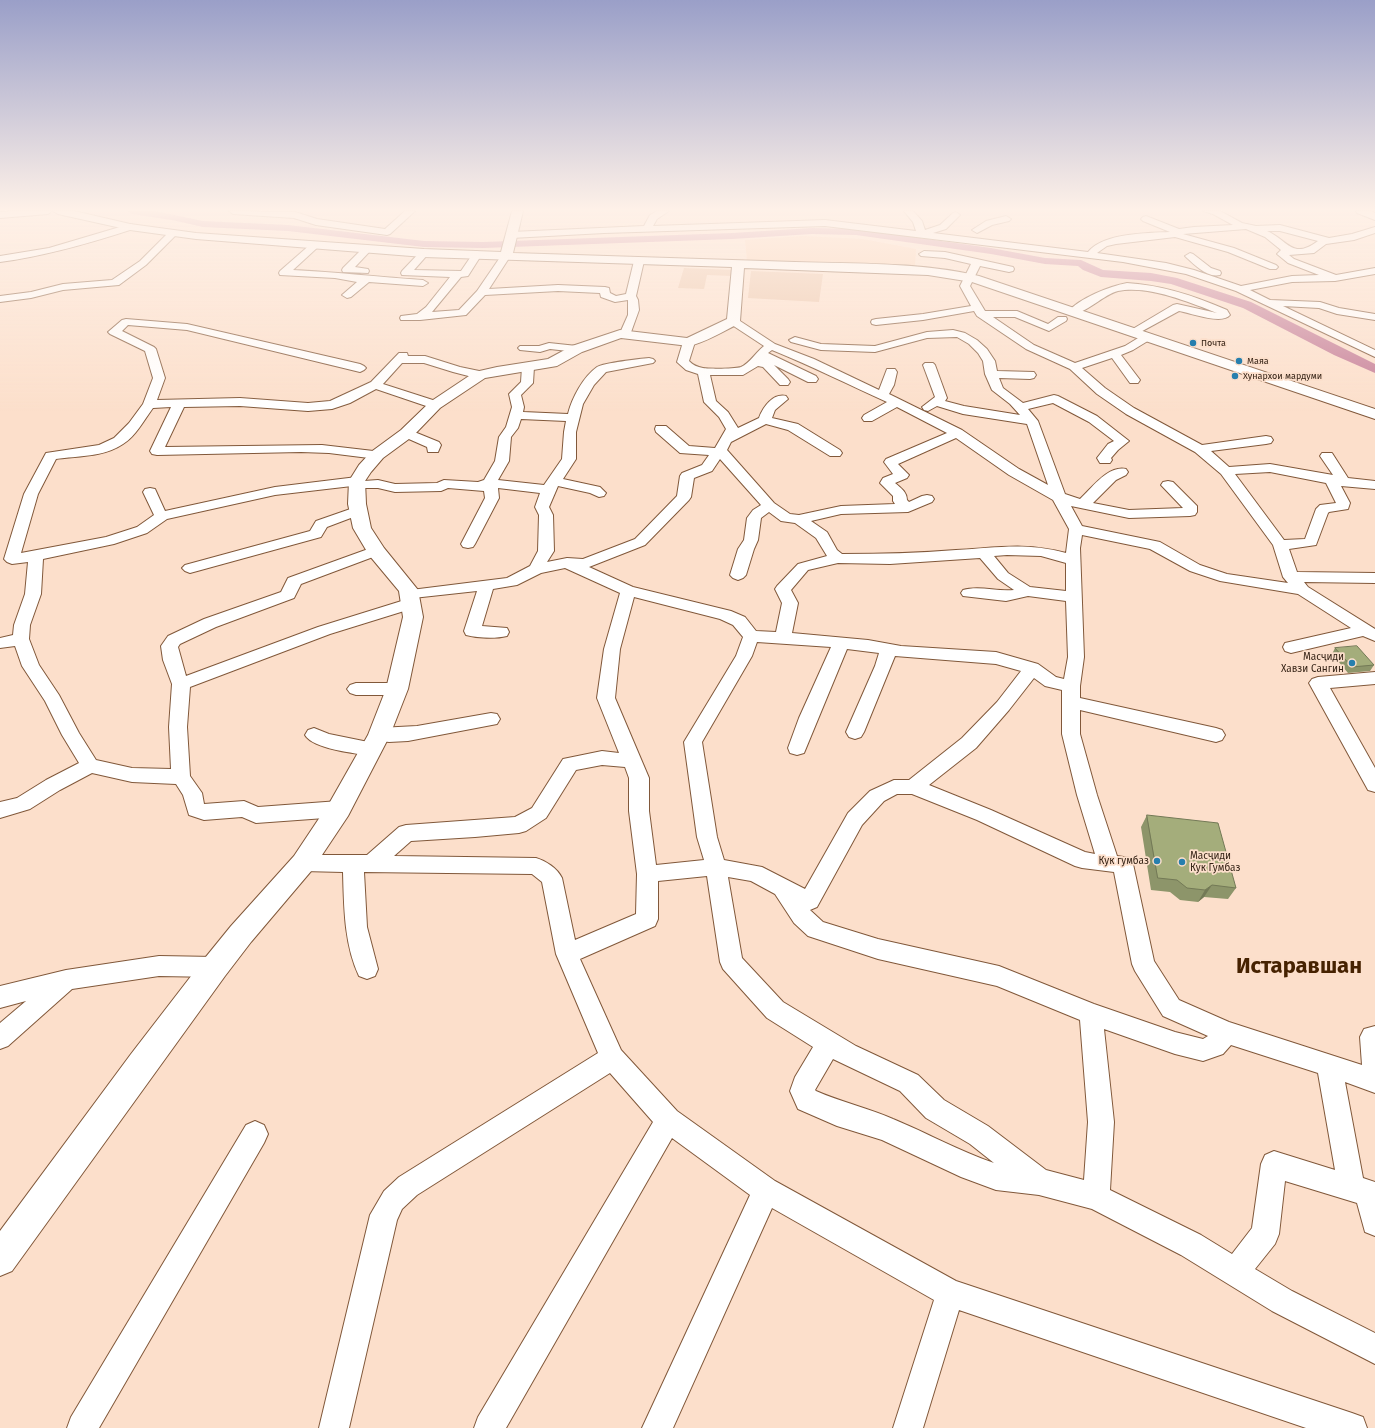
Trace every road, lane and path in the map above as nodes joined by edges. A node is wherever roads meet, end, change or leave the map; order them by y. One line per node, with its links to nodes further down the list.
1 (970, 277): 24 (street)
2 (123, 278): 21 (street)
3 (347, 278): 13 (street)
4 (455, 278): 26 (street)
5 (491, 278): 18 (street)
6 (635, 278): 20 (street)
7 (737, 278): 29 (main road)
8 (972, 278): 25 (main road)
9 (1207, 278): 17 (street)
10 (1248, 278): 16 (street)
11 (1335, 278): 16 (street)
12 (1353, 278): 15 (street)
13 (367, 279): 14 (street); 19 (street)
14 (423, 283)
15 (1366, 283)
16 (1254, 286): 17 (street)
17 (1240, 289): 22 (street)
18 (482, 292): 20 (street); 26 (street)
19 (347, 295)
20 (631, 296): 32 (street)
21 (0, 299)
22 (1266, 302): 27 (street); 38 (street)
23 (403, 307): 26 (street)
24 (979, 311): 28 (street); 30 (street); 43 (street)
25 (1073, 312): 31 (main road); 31 (street)
26 (420, 317)
27 (1375, 317)
28 (1062, 319)
29 (733, 321): 35 (main road); 36 (street)
30 (876, 322)
31 (1135, 332): 33 (main road)
32 (626, 333): 35 (main road); 39 (main road)
33 (1147, 337): 37 (street); 63 (main road)
34 (794, 340): 47 (street)
35 (689, 342): 45 (street)
36 (771, 346): 40 (street); 54 (street)
37 (1114, 353): 43 (street); 51 (street)
38 (1375, 354)
39 (526, 358): 48 (main road); 64 (street)
40 (758, 358): 45 (street); 50 (street); 52 (street)
41 (649, 361): 65 (street)
42 (929, 365): 57 (street)
43 (1074, 367): 75 (street)
44 (360, 368): 59 (street)
45 (703, 372): 73 (street)
46 (891, 372): 54 (street)
47 (991, 374): 49 (street); 61 (street)
48 (480, 375): 53 (street); 60 (main road)
49 (1030, 375)
50 (812, 380)
51 (1134, 380)
52 (784, 382)
53 (375, 385): 58 (street); 60 (street)
54 (880, 395): 56 (street)
55 (782, 399): 67 (street)
56 (897, 402): 62 (street); 66 (street)
57 (936, 402): 62 (street); 68 (street)
58 (178, 403): 59 (street); 77 (street)
59 (149, 404): 103 (street)
60 (435, 405): 70 (main road)
61 (1019, 408): 68 (street); 79 (street)
62 (917, 413): 71 (street)
63 (1375, 414)
64 (516, 415): 65 (street); 87 (street)
65 (573, 418): 84 (street)
66 (868, 418)
67 (765, 420): 73 (street); 76 (street)
68 (1032, 421): 90 (street)
69 (661, 430): 73 (street)
70 (407, 433): 74 (street); 77 (main road)
71 (957, 433): 90 (street); 94 (street)
72 (1266, 440): 75 (street)
73 (721, 447): 93 (street); 106 (street)
74 (433, 449)
75 (1200, 449): 80 (street)
76 (835, 454)
77 (377, 455): 83 (main road)
78 (1327, 456): 82 (street)
79 (1105, 460)
80 (1226, 471): 82 (street); 100 (street)
81 (1121, 472): 92 (street)
82 (1338, 480): 86 (street); 100 (street)
83 (358, 483): 87 (street); 95 (main road); 96 (street)
84 (552, 485): 87 (street); 89 (street); 108 (street)
85 (1168, 485): 92 (street)
86 (1375, 485)
87 (486, 486): 99 (street)
88 (150, 492): 96 (street)
89 (599, 493)
90 (1059, 497): 92 (street); 98 (street)
91 (927, 499): 94 (street)
92 (1083, 505)
93 (769, 506): 97 (street); 109 (street)
94 (908, 508): 97 (street)
95 (359, 510): 101 (main road); 107 (street)
96 (162, 516): 103 (street)
97 (799, 519): 104 (street)
98 (1076, 529): 105 (street); 113 (street)
99 (468, 544)
100 (1280, 545): 110 (street)
101 (376, 551): 118 (main road); 130 (street)
102 (984, 552): 104 (street); 105 (street); 114 (street)
103 (36, 556): 123 (street)
104 (838, 558): 122 (street)
105 (1074, 561): 117 (street)
106 (567, 563): 108 (street); 115 (street)
107 (190, 568)
108 (536, 569): 112 (street)
109 (738, 575)
110 (1291, 577): 111 (street); 113 (street)
111 (1375, 578)
112 (486, 586): 118 (street); 119 (street)
113 (1302, 590): 120 (street)
114 (1026, 591): 116 (street); 117 (street)
115 (628, 592): 121 (street); 140 (street)
116 (969, 593)
117 (1075, 597): 133 (street)
118 (410, 598): 130 (street); 132 (main road)
119 (501, 632)
120 (1371, 633): 126 (street)
121 (751, 636): 122 (street); 150 (street)
122 (783, 637): 125 (street)
123 (21, 639): 124 (street); 141 (street)
124 (0, 643)
125 (841, 643): 127 (street); 139 (street)
126 (1291, 647)
127 (889, 649): 128 (street); 135 (street)
128 (1032, 668): 133 (street); 144 (street)
129 (1375, 678): 143 (street)
130 (181, 684): 142 (street)
131 (356, 689): 132 (street)
132 (397, 689): 138 (main road)
133 (1071, 694): 137 (street); 149 (street)
134 (491, 719): 138 (street)
135 (855, 732)
136 (314, 735): 138 (street)
137 (1216, 735)
138 (375, 742): 145 (main road)
139 (797, 748)
140 (631, 761): 148 (street); 151 (street)
141 (90, 766): 142 (street); 146 (street)
142 (181, 776): 145 (street)
143 (1375, 785)
144 (913, 787): 149 (street); 152 (street)
145 (339, 809): 147 (main road)
146 (0, 810)
147 (303, 863): 148 (street); 154 (main road)
148 (361, 864): 153 (street); 155 (street)
149 (1109, 864): 159 (street)
150 (716, 867): 151 (street); 152 (street); 162 (street)
151 (647, 874): 153 (street)
152 (782, 886): 158 (street)
153 (567, 954): 163 (street)
154 (215, 967): 156 (street); 173 (main road)
155 (367, 969)
156 (66, 980): 157 (street); 161 (street)
157 (0, 997)
158 (1091, 1014): 159 (street); 171 (street)
159 (1226, 1032): 164 (street)
160 (1375, 1037): 165 (street)
161 (0, 1038)
162 (829, 1043): 168 (street); 168 (street)
163 (612, 1058): 166 (street); 178 (street)
164 (1329, 1064): 165 (street); 170 (street)
165 (1375, 1080)
166 (668, 1120): 169 (street); 179 (street)
167 (255, 1134): 177 (street)
168 (1039, 1182): 171 (street)
169 (766, 1190): 175 (street); 180 (street)
170 (1365, 1192): 172 (street); 174 (street)
171 (1096, 1198): 174 (street)
172 (1375, 1222)
173 (0, 1259)
174 (1235, 1272): 176 (street)
175 (950, 1294): 181 (street); 182 (street)
176 (1375, 1349)
177 (82, 1428)
178 (334, 1428)
179 (489, 1428)
180 (657, 1428)
181 (908, 1428)
182 (1352, 1428)

